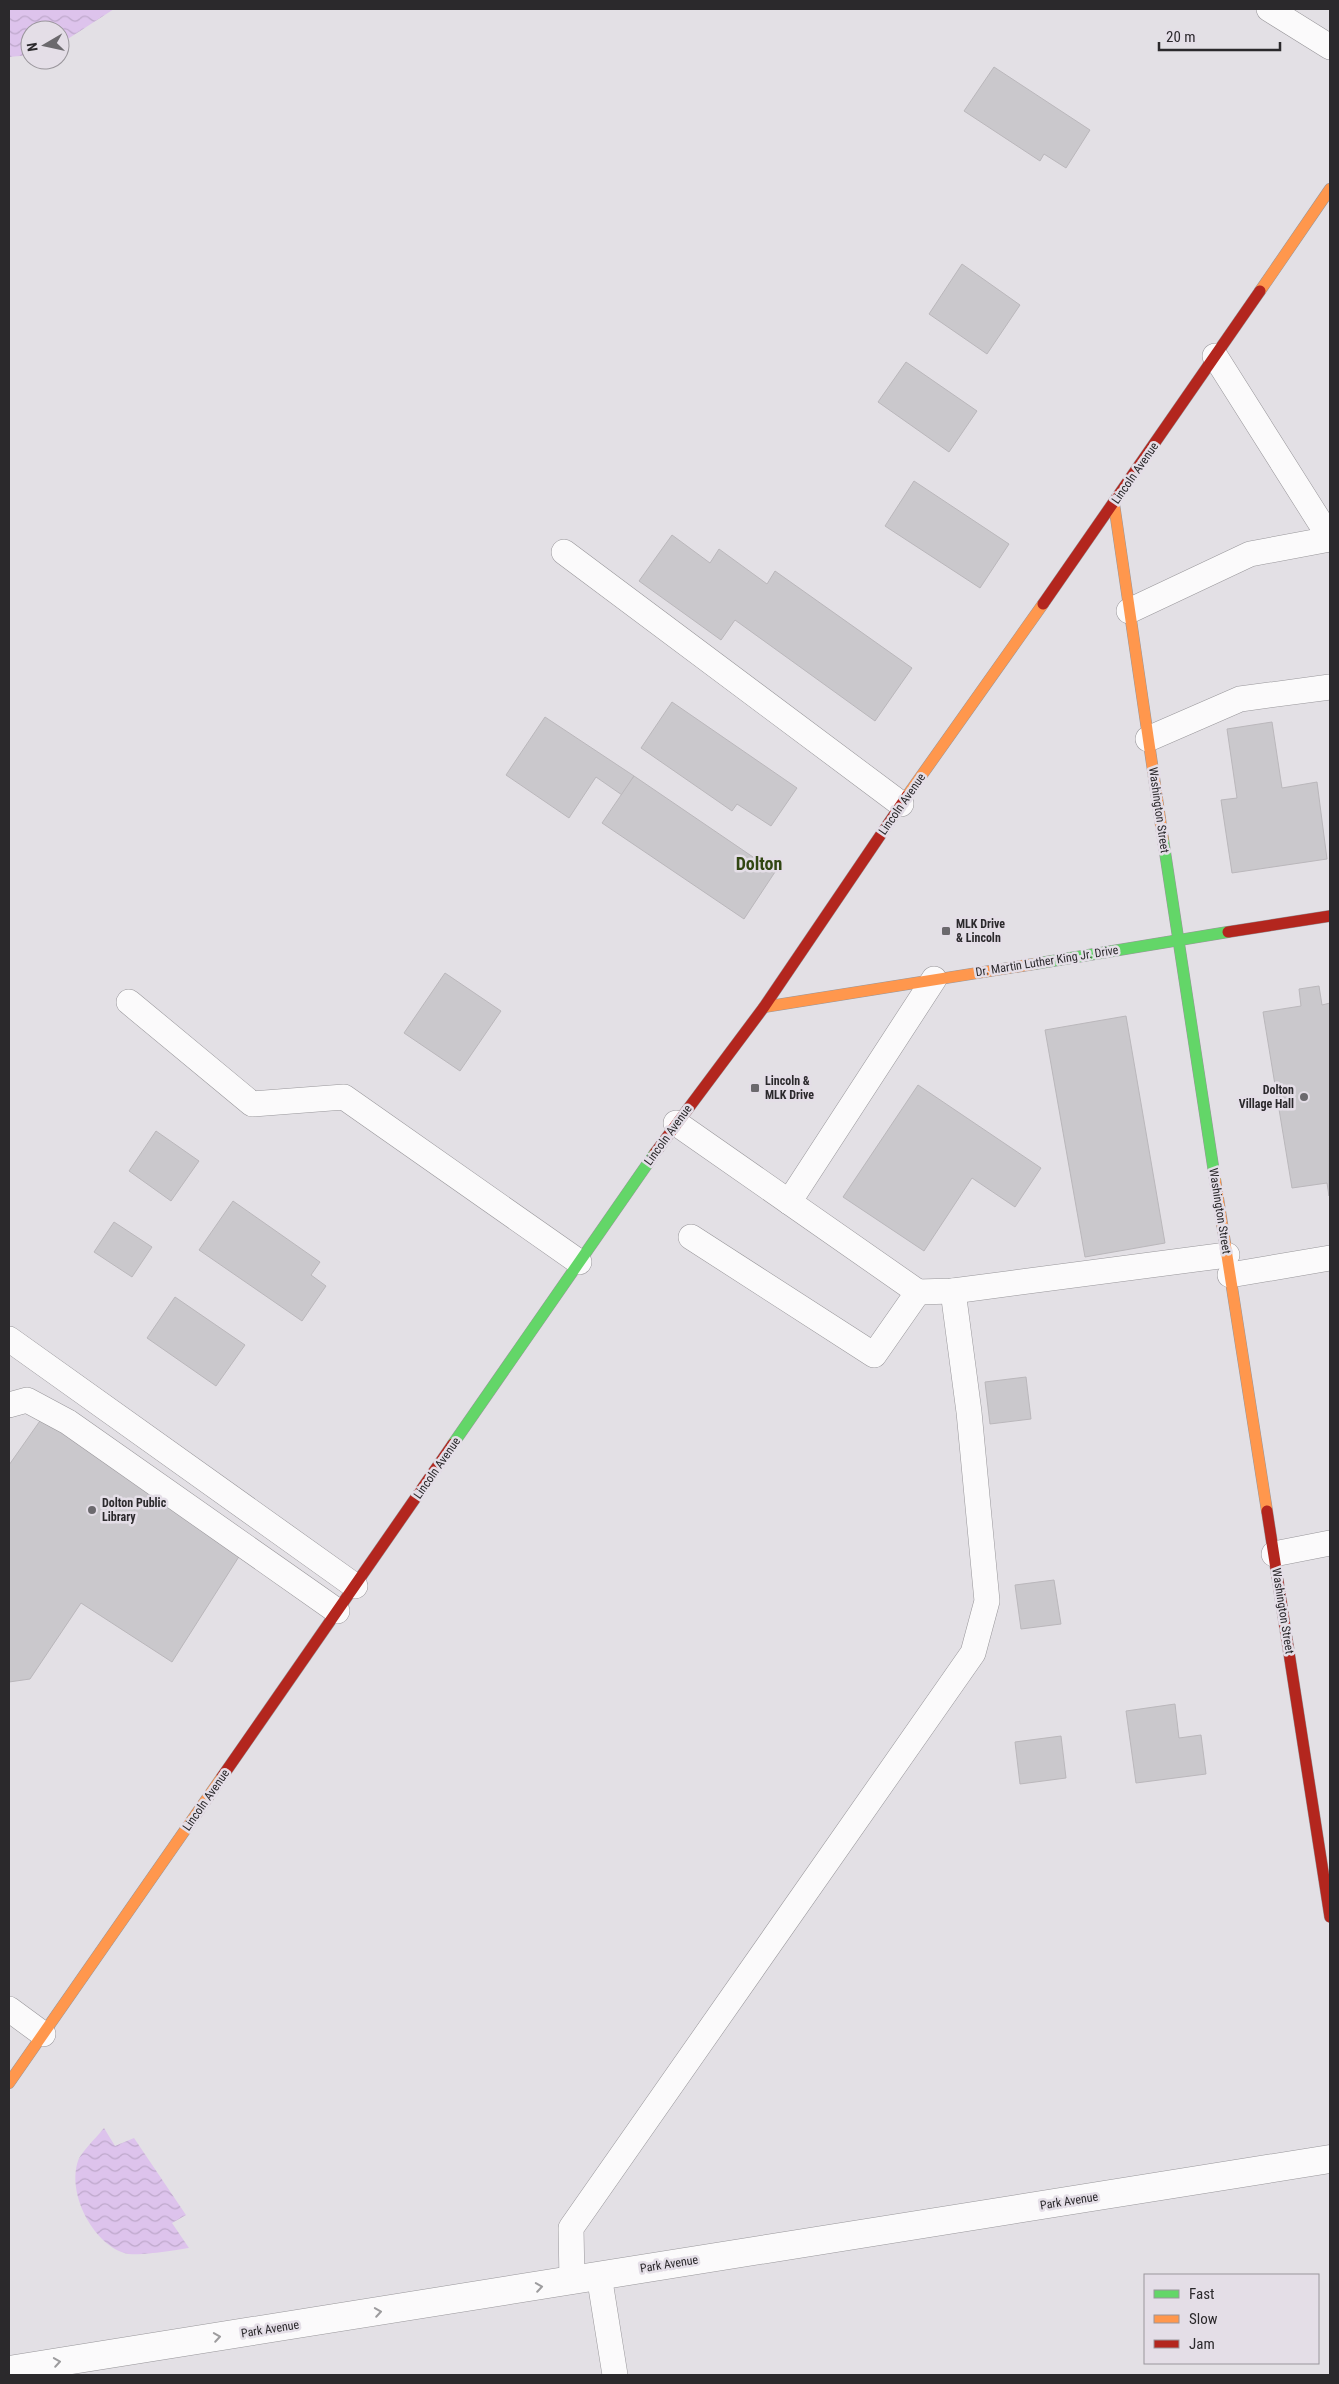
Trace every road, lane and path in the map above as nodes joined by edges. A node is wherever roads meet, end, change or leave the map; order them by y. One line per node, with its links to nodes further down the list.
1 (1269, 9): 2 (lane)
2 (1330, 47)
3 (1330, 189): 4 (street, Lincoln Avenue)
4 (1215, 356): 5 (street, Lincoln Avenue); 6 (lane)
5 (1114, 504): 8 (street, Washington Street); 11 (street, Lincoln Avenue)
6 (1330, 539): 8 (lane)
7 (564, 552): 11 (lane)
8 (1129, 611): 10 (street, Washington Street)
9 (1330, 687): 10 (lane)
10 (1148, 739): 13 (street, Washington Street)
11 (901, 804): 16 (street, Lincoln Avenue)
12 (1330, 916): 13 (street, Dr. Martin Luther King Jr. Drive)
13 (1178, 940): 14 (street, Dr. Martin Luther King Jr. Drive); 22 (street, Washington Street)
14 (934, 979): 16 (street, Dr. Martin Luther King Jr. Drive); 18 (lane)
15 (129, 1002): 21 (lane)
16 (764, 1007): 17 (street, Lincoln Avenue)
17 (676, 1123): 18 (lane); 21 (street, Lincoln Avenue)
18 (789, 1202): 24 (lane)
19 (691, 1237): 24 (lane)
20 (1330, 1258): 22 (lane)
21 (580, 1262): 29 (street, Lincoln Avenue)
22 (1229, 1265): 23 (lane); 28 (street, Washington Street)
23 (953, 1291): 24 (lane); 37 (lane)
24 (918, 1292)
25 (9, 1339): 29 (lane)
26 (9, 1405): 30 (lane)
27 (1330, 1544): 28 (lane)
28 (1274, 1554): 31 (street, Washington Street)
29 (355, 1586): 30 (street, Lincoln Avenue)
30 (337, 1611): 33 (street, Lincoln Avenue)
31 (1330, 1917)
32 (9, 2009): 33 (lane)
33 (43, 2034): 34 (street, Lincoln Avenue)
34 (9, 2083)
35 (1330, 2159): 36 (street, Park Avenue)
36 (599, 2276): 37 (street, Park Avenue); 39 (lane)
37 (572, 2281): 38 (street, Park Avenue, one-way to 37)
38 (9, 2370)
39 (615, 2375)

